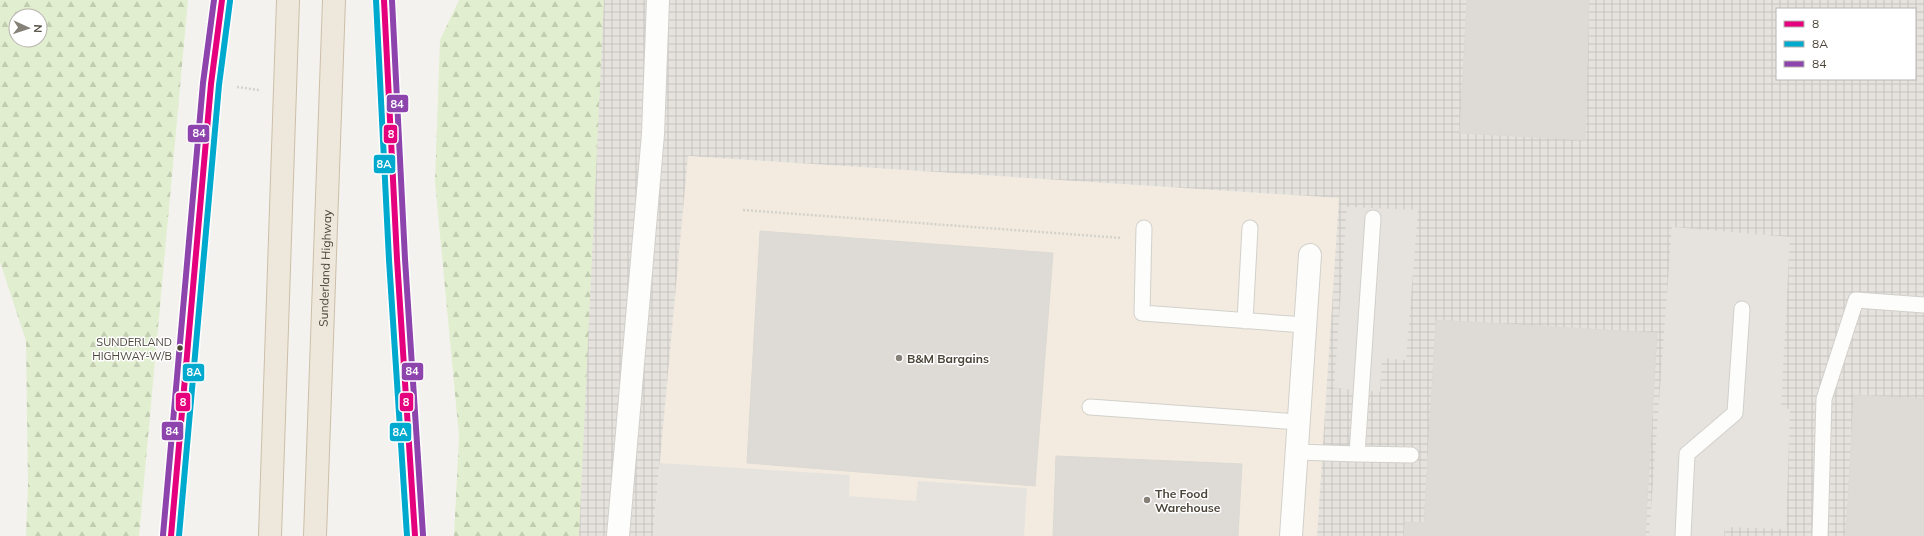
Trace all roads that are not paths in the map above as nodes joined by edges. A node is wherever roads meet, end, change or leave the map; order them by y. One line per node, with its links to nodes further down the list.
1 (222, 0): 19 (highway)
2 (288, 0): 20 (highway)
3 (334, 0): 21 (highway, Sunderland Highway)
4 (384, 0): 22 (highway)
5 (658, 0): 23 (street)
6 (1373, 218): 17 (lane)
7 (1250, 228): 12 (lane)
8 (1144, 234): 12 (lane)
9 (1310, 255): 13 (street)
10 (1924, 305): 26 (lane)
11 (1742, 309): 25 (lane)
12 (1245, 321): 13 (lane)
13 (1306, 325): 15 (street)
14 (1090, 407): 15 (lane)
15 (1299, 422): 16 (street)
16 (1297, 452): 17 (lane); 24 (street)
17 (1357, 454): 18 (lane)
18 (1411, 455)
19 (171, 536)
20 (270, 536)
21 (315, 536)
22 (415, 536)
23 (618, 536)
24 (1291, 536)
25 (1683, 536)
26 (1820, 536)

